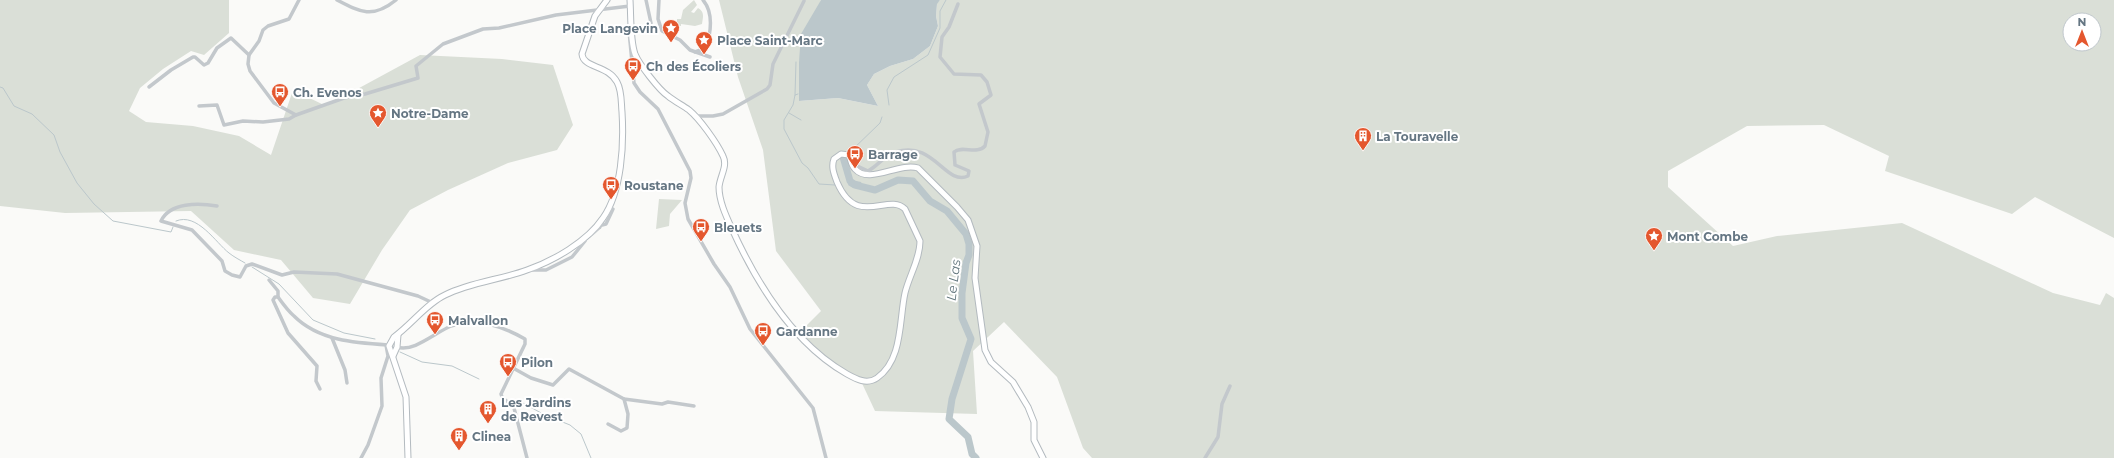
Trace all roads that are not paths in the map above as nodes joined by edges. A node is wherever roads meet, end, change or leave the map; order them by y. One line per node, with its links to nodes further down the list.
1 (299, 0): 15 (street)
2 (338, 0): 3 (street)
3 (396, 0)
4 (607, 0): 11 (street)
5 (646, 0): 13 (street)
6 (658, 0): 14 (street)
7 (703, 0): 14 (street)
8 (804, 1): 20 (street)
9 (630, 3): 11 (street); 12 (street)
10 (958, 4): 21 (street)
11 (601, 9): 19 (street); 24 (street)
12 (632, 21): 20 (street); 41 (street)
13 (651, 23)
14 (696, 52): 16 (street)
15 (249, 55): 17 (street); 19 (street)
16 (710, 57)
17 (149, 87)
18 (200, 106): 19 (street)
19 (296, 115)
20 (694, 116): 21 (street)
21 (851, 164): 42 (street)
22 (216, 206): 28 (street)
23 (613, 209): 24 (street)
24 (598, 226): 25 (street); 25 (street)
25 (527, 270): 28 (street)
26 (269, 280): 27 (street)
27 (278, 297): 29 (street); 34 (street)
28 (432, 303): 30 (street)
29 (332, 338): 30 (street); 32 (street)
30 (392, 345): 31 (street); 38 (street); 39 (street)
31 (513, 368): 35 (street); 40 (street)
32 (347, 383)
33 (1230, 386): 43 (street)
34 (320, 389)
35 (624, 399): 36 (street); 37 (street)
36 (694, 406)
37 (608, 424)
38 (361, 458)
39 (408, 458)
40 (527, 458)
41 (826, 458)
42 (1043, 458)
43 (1205, 458)

